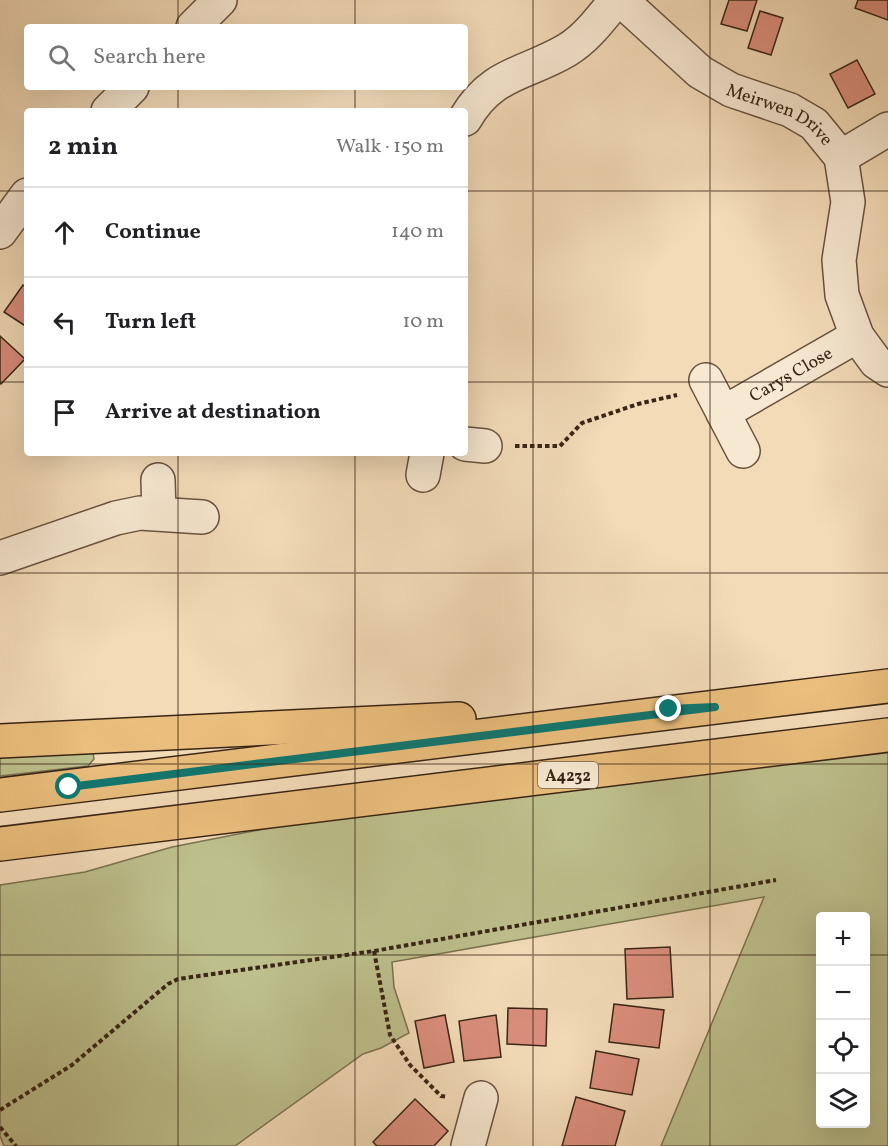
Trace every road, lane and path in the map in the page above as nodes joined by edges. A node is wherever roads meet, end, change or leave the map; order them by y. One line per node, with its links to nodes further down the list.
1 (220, 0): 4 (street)
2 (616, 0): 7 (street)
3 (621, 0): 9 (street, Meirwen Drive)
4 (196, 24)
5 (129, 90): 6 (street)
6 (111, 108)
7 (468, 114)
8 (888, 129): 9 (street)
9 (841, 157): 12 (street, Meirwen Drive)
10 (24, 199): 11 (street)
11 (0, 232)
12 (857, 336): 13 (street, Meirwen Drive); 14 (street, Carys Close)
13 (888, 370)
14 (713, 394): 15 (path); 16 (street)
15 (475, 445)
16 (743, 451)
17 (158, 480): 18 (street)
18 (159, 513): 19 (street); 20 (street)
19 (202, 517)
20 (0, 558)
21 (888, 686): 22 (main road)
22 (715, 707): 24 (main road); 25 (main road)
23 (888, 735): 26 (main road, A4232)
24 (0, 741)
25 (0, 795)
26 (248, 814): 27 (main road, A4232); 28 (main road)
27 (0, 844)
28 (0, 863)
29 (776, 880): 30 (path)
30 (374, 951): 31 (path); 32 (path)
31 (481, 1098): 35 (street)
32 (0, 1110)
33 (0, 1127): 34 (path)
34 (16, 1146)
35 (468, 1146)

